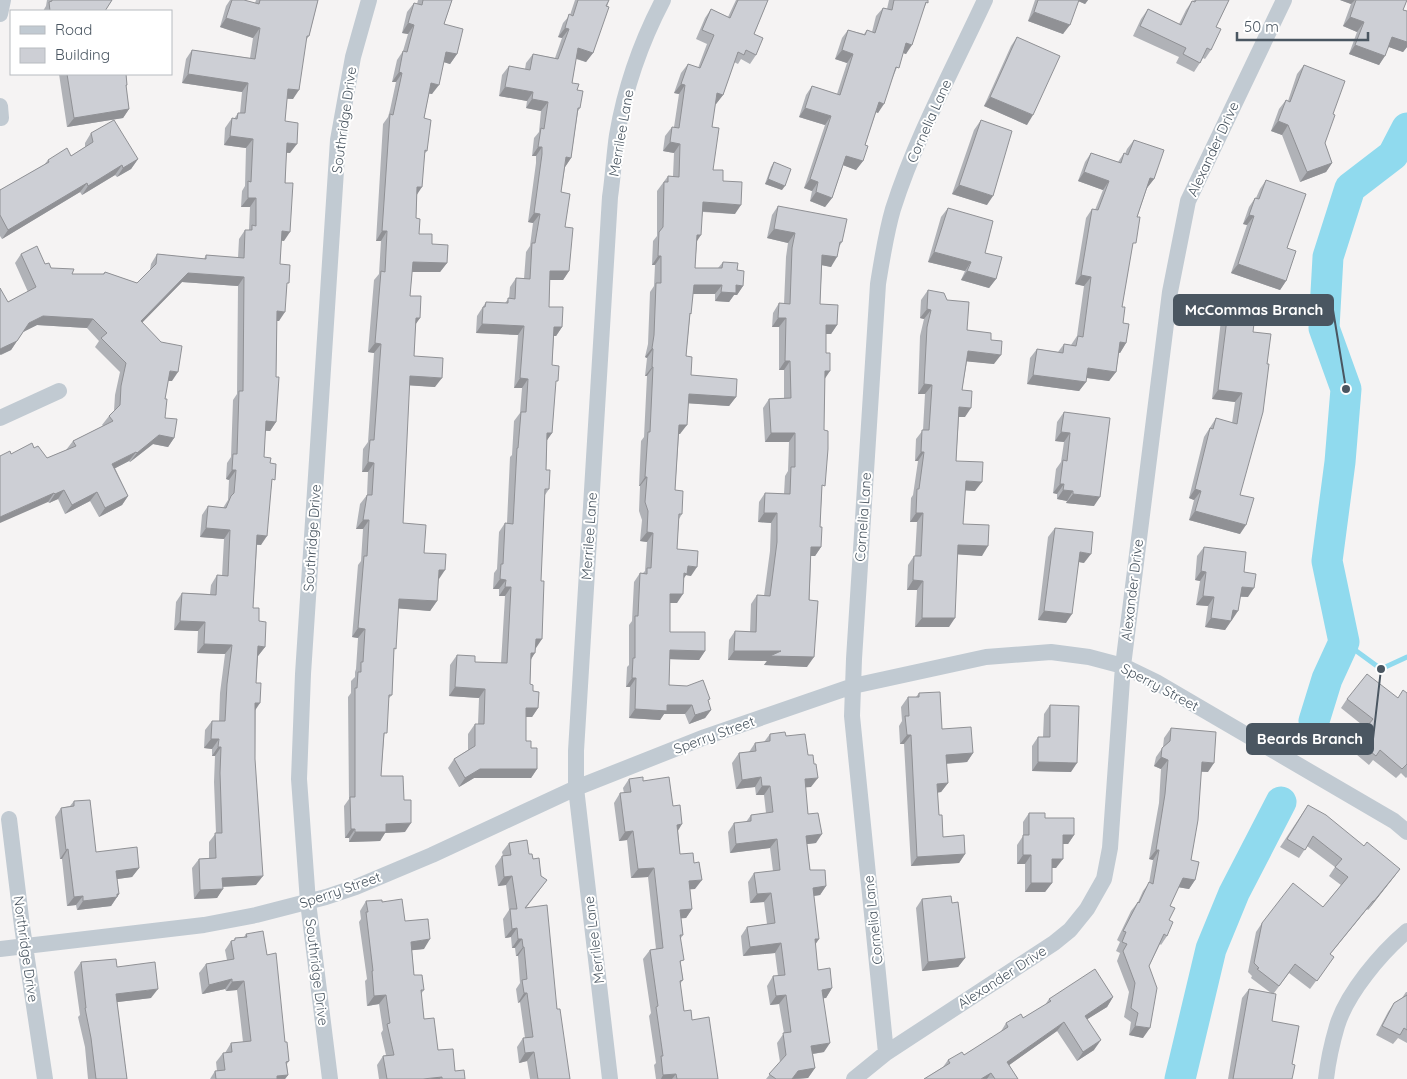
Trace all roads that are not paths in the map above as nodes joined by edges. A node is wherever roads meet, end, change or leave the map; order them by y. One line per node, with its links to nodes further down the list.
1 (3, 0): 6 (street)
2 (369, 0): 14 (street, Southridge Drive)
3 (663, 0): 11 (street, Merrilee Lane)
4 (985, 0): 10 (street, Cornelia Lane)
5 (1284, 0): 9 (street, Alexander Drive)
6 (0, 14)
7 (59, 391): 8 (street)
8 (0, 418)
9 (1123, 666): 10 (street, Sperry Street); 13 (street, Sperry Street); 18 (street, Alexander Drive)
10 (853, 686): 11 (street, Sperry Street); 18 (street, Cornelia Lane)
11 (576, 788): 14 (street, Sperry Street); 21 (street, Merrilee Lane)
12 (9, 819): 16 (street, Northridge Drive)
13 (1407, 832)
14 (308, 902): 16 (street, Sperry Street); 20 (street, Southridge Drive)
15 (1407, 931): 23 (street)
16 (25, 946): 17 (street, Sperry Street); 19 (street, Northridge Drive)
17 (0, 949)
18 (886, 1053): 22 (street, Alexander Drive)
19 (45, 1079)
20 (330, 1079)
21 (610, 1079)
22 (854, 1079)
23 (1326, 1079)

